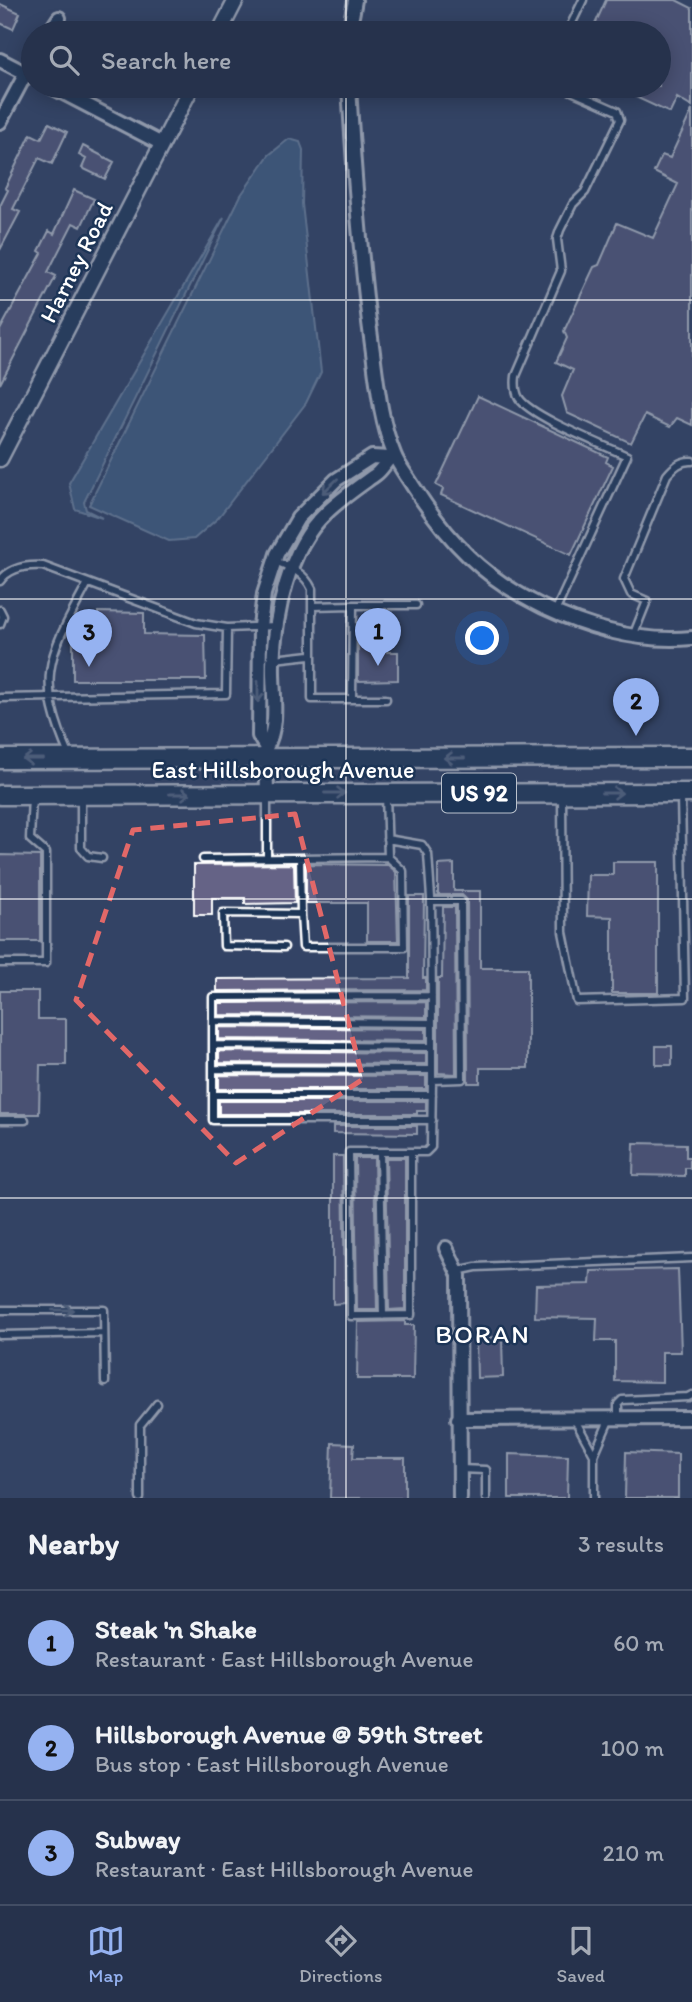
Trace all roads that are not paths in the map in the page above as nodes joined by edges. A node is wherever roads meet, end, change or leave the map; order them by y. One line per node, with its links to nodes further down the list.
1 (236, 0): 6 (street)
2 (355, 0): 7 (street)
3 (583, 0): 8 (lane)
4 (59, 18): 5 (street)
5 (57, 21)
6 (225, 21)
7 (351, 21)
8 (573, 21)
9 (0, 60): 10 (street)
10 (21, 71)
11 (21, 88): 16 (street)
12 (73, 98): 17 (street)
13 (186, 98): 17 (street, Harney Road)
14 (350, 98): 18 (street)
15 (587, 98): 29 (lane)
16 (0, 122)
17 (162, 144): 19 (street, Harney Road)
18 (391, 457): 21 (street, one-way to 21); 22 (street); 29 (street)
19 (0, 459)
20 (692, 461): 34 (lane)
21 (275, 561): 22 (lane); 31 (street)
22 (292, 568): 27 (lane); 32 (street)
23 (0, 581): 24 (lane)
24 (89, 583): 33 (lane); 38 (lane)
25 (353, 605): 26 (lane); 27 (lane); 40 (lane)
26 (416, 605)
27 (312, 606): 36 (lane)
28 (0, 610): 30 (lane)
29 (555, 612): 34 (street)
30 (0, 624)
31 (260, 626): 32 (lane); 33 (lane); 42 (street, one-way to 42)
32 (276, 626): 37 (street)
33 (227, 628): 38 (lane)
34 (633, 636): 35 (street)
35 (692, 638)
36 (310, 655): 37 (lane); 40 (lane)
37 (274, 659): 42 (street)
38 (50, 697): 39 (lane); 44 (lane)
39 (0, 698)
40 (352, 699): 41 (lane)
41 (386, 699)
42 (267, 753): 43 (main road, East Hillsborough Avenue / US 92, one-way to 42); 44 (main road, East Hillsborough Avenue / US 92); 50 (street)
43 (692, 757)
44 (71, 758): 45 (main road, East Hillsborough Avenue / US 92, one-way to 45)
45 (0, 759)
46 (386, 793): 47 (main road, East Hillsborough Avenue / US 92); 50 (main road, East Hillsborough Avenue / US 92, one-way to 46); 53 (lane)
47 (562, 793): 48 (main road, East Hillsborough Avenue / US 92, one-way to 48); 48 (lane)
48 (686, 793)
49 (81, 794): 50 (main road, East Hillsborough Avenue / US 92, one-way to 50); 52 (main road, East Hillsborough Avenue / US 92); 55 (lane)
50 (267, 794): 56 (lane)
51 (0, 795): 52 (main road, East Hillsborough Avenue / US 92)
52 (32, 795): 62 (lane)
53 (387, 839): 54 (lane); 59 (lane)
54 (388, 857): 57 (lane); 60 (lane)
55 (102, 858)
56 (267, 858): 57 (lane); 58 (lane)
57 (300, 858): 60 (lane)
58 (204, 859)
59 (431, 901): 63 (lane); 70 (lane)
60 (301, 914): 61 (lane)
61 (284, 947)
62 (0, 963)
63 (432, 996): 64 (lane); 65 (lane)
64 (212, 1021): 65 (lane); 66 (lane)
65 (432, 1023): 67 (lane)
66 (213, 1045): 67 (lane); 68 (lane)
67 (432, 1047): 69 (lane)
68 (213, 1069): 69 (lane); 71 (lane)
69 (432, 1070): 70 (lane)
70 (432, 1080): 72 (lane)
71 (213, 1095): 72 (lane); 75 (lane)
72 (432, 1095): 75 (lane)
73 (0, 1120): 74 (lane)
74 (25, 1120)
75 (432, 1120): 77 (lane)
76 (380, 1152): 77 (lane); 82 (lane); 82 (lane)
77 (411, 1152): 82 (lane)
78 (446, 1248): 80 (street)
79 (692, 1258): 80 (lane)
80 (457, 1270): 91 (street)
81 (0, 1310): 83 (lane, one-way to 83)
82 (383, 1316)
83 (104, 1333): 84 (lane); 85 (lane)
84 (0, 1335)
85 (104, 1382)
86 (692, 1395): 89 (lane)
87 (157, 1404): 94 (lane)
88 (574, 1418): 89 (street); 91 (street); 92 (lane)
89 (614, 1418): 90 (street); 92 (lane)
90 (692, 1418)
91 (458, 1419): 93 (street)
92 (594, 1455): 97 (lane)
93 (459, 1469): 95 (street); 96 (lane)
94 (140, 1498)
95 (460, 1498)
96 (486, 1498)
97 (594, 1498)

